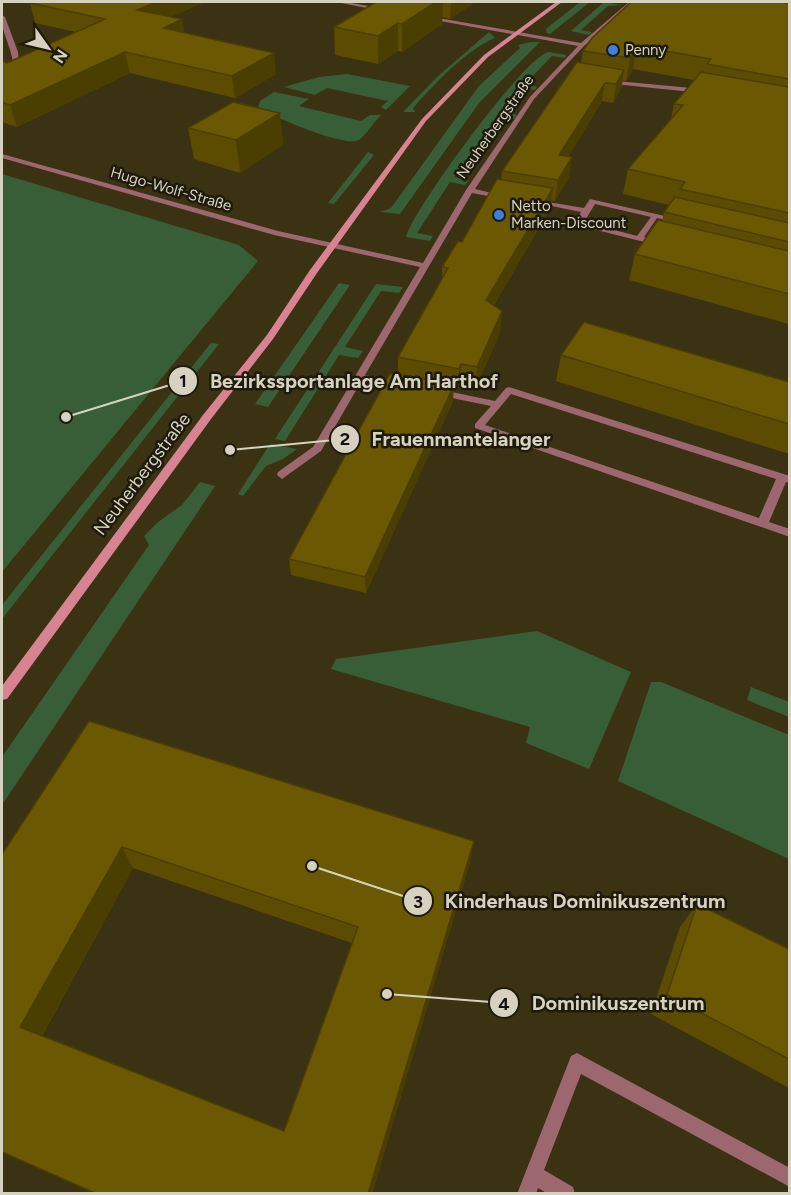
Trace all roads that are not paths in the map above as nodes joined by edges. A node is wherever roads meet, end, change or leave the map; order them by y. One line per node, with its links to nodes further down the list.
1 (339, 2): 4 (street)
2 (559, 2): 7 (main road, Neuherbergstraße)
3 (632, 2): 8 (street, Neuherbergstraße)
4 (387, 10)
5 (420, 16): 7 (street)
6 (2, 17): 11 (street)
7 (515, 33): 8 (street); 22 (main road, Neuherbergstraße)
8 (582, 45): 9 (street, Neuherbergstraße)
9 (554, 73): 10 (street); 15 (street, Neuherbergstraße)
10 (567, 75)
11 (2, 81)
12 (600, 81): 13 (street)
13 (713, 93)
14 (2, 156): 22 (street, Hugo-Wolf-Straße)
15 (470, 190): 16 (street); 24 (street, Neuherbergstraße)
16 (516, 199)
17 (528, 201): 18 (street)
18 (586, 211): 19 (street); 21 (street)
19 (655, 216): 20 (street); 21 (street)
20 (689, 224)
21 (639, 238): 23 (street)
22 (333, 246): 24 (street); 33 (main road, Neuherbergstraße)
23 (674, 247)
24 (425, 266): 25 (street, Neuherbergstraße)
25 (360, 376): 26 (street); 29 (street, Neuherbergstraße)
26 (406, 386)
27 (429, 390): 28 (street)
28 (497, 405): 30 (street); 31 (street)
29 (282, 476)
30 (785, 479): 31 (street)
31 (763, 523): 32 (street)
32 (789, 533)
33 (2, 695)
34 (533, 1174): 35 (street); 36 (street); 37 (street)
35 (789, 1178)
36 (526, 1194)
37 (566, 1194)

